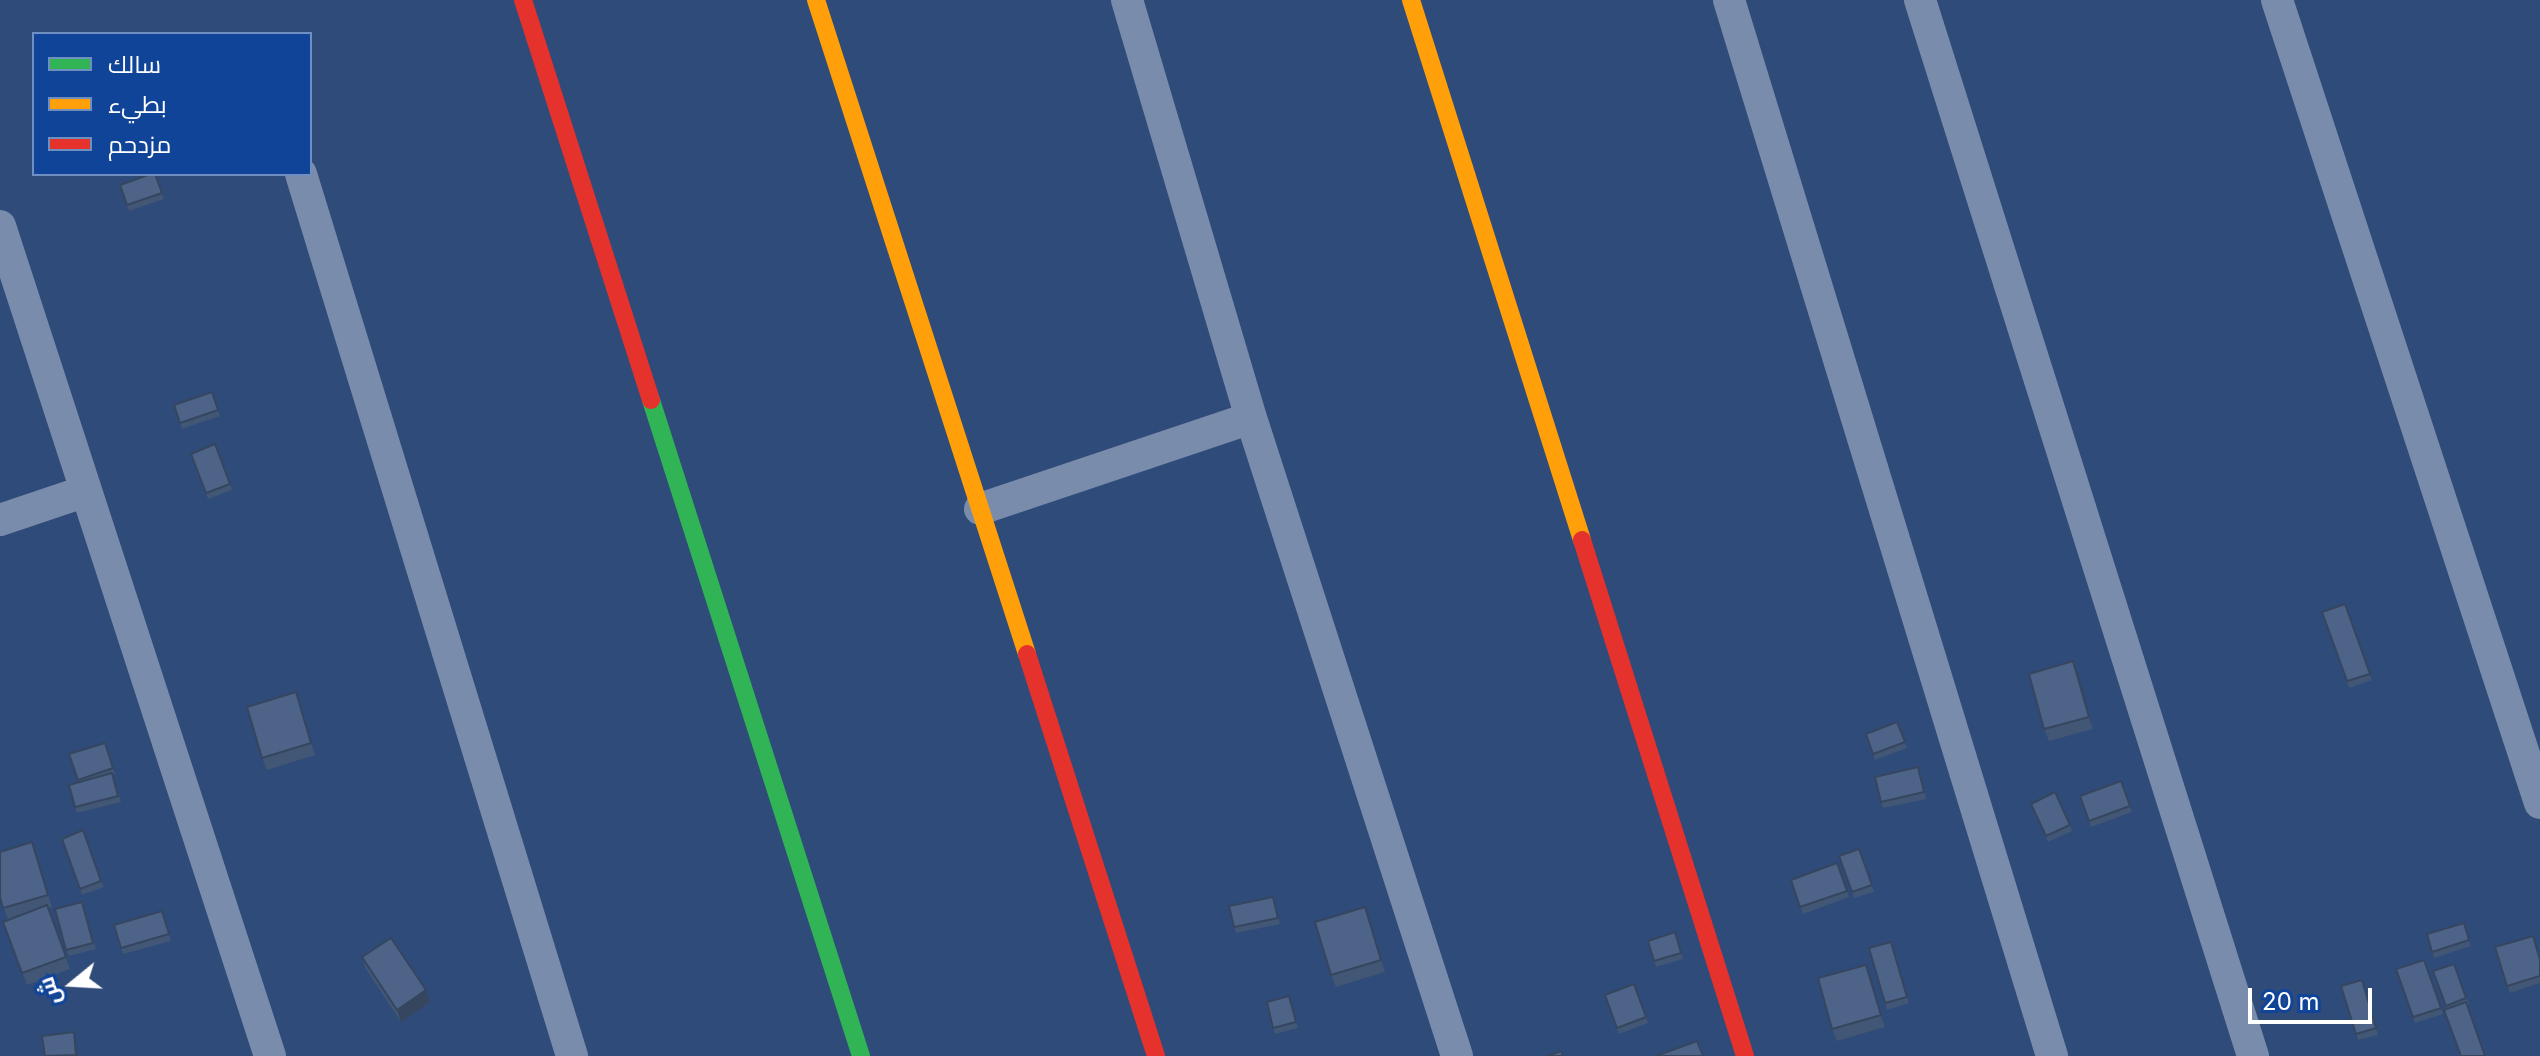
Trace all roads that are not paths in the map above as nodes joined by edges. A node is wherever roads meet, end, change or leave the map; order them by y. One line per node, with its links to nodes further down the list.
1 (523, 0): 17 (street)
2 (816, 0): 12 (street)
3 (1127, 0): 10 (street)
4 (1411, 0): 20 (street)
5 (1729, 0): 21 (street)
6 (1920, 0): 22 (street)
7 (2277, 0): 14 (street)
8 (302, 176): 16 (street)
9 (0, 226): 11 (street)
10 (1251, 418): 12 (street); 19 (street)
11 (86, 491): 13 (street); 15 (street)
12 (980, 509): 18 (street)
13 (0, 520)
14 (2540, 803)
15 (270, 1056)
16 (572, 1056)
17 (861, 1056)
18 (1156, 1056)
19 (1457, 1056)
20 (1745, 1056)
21 (2052, 1056)
22 (2253, 1056)

